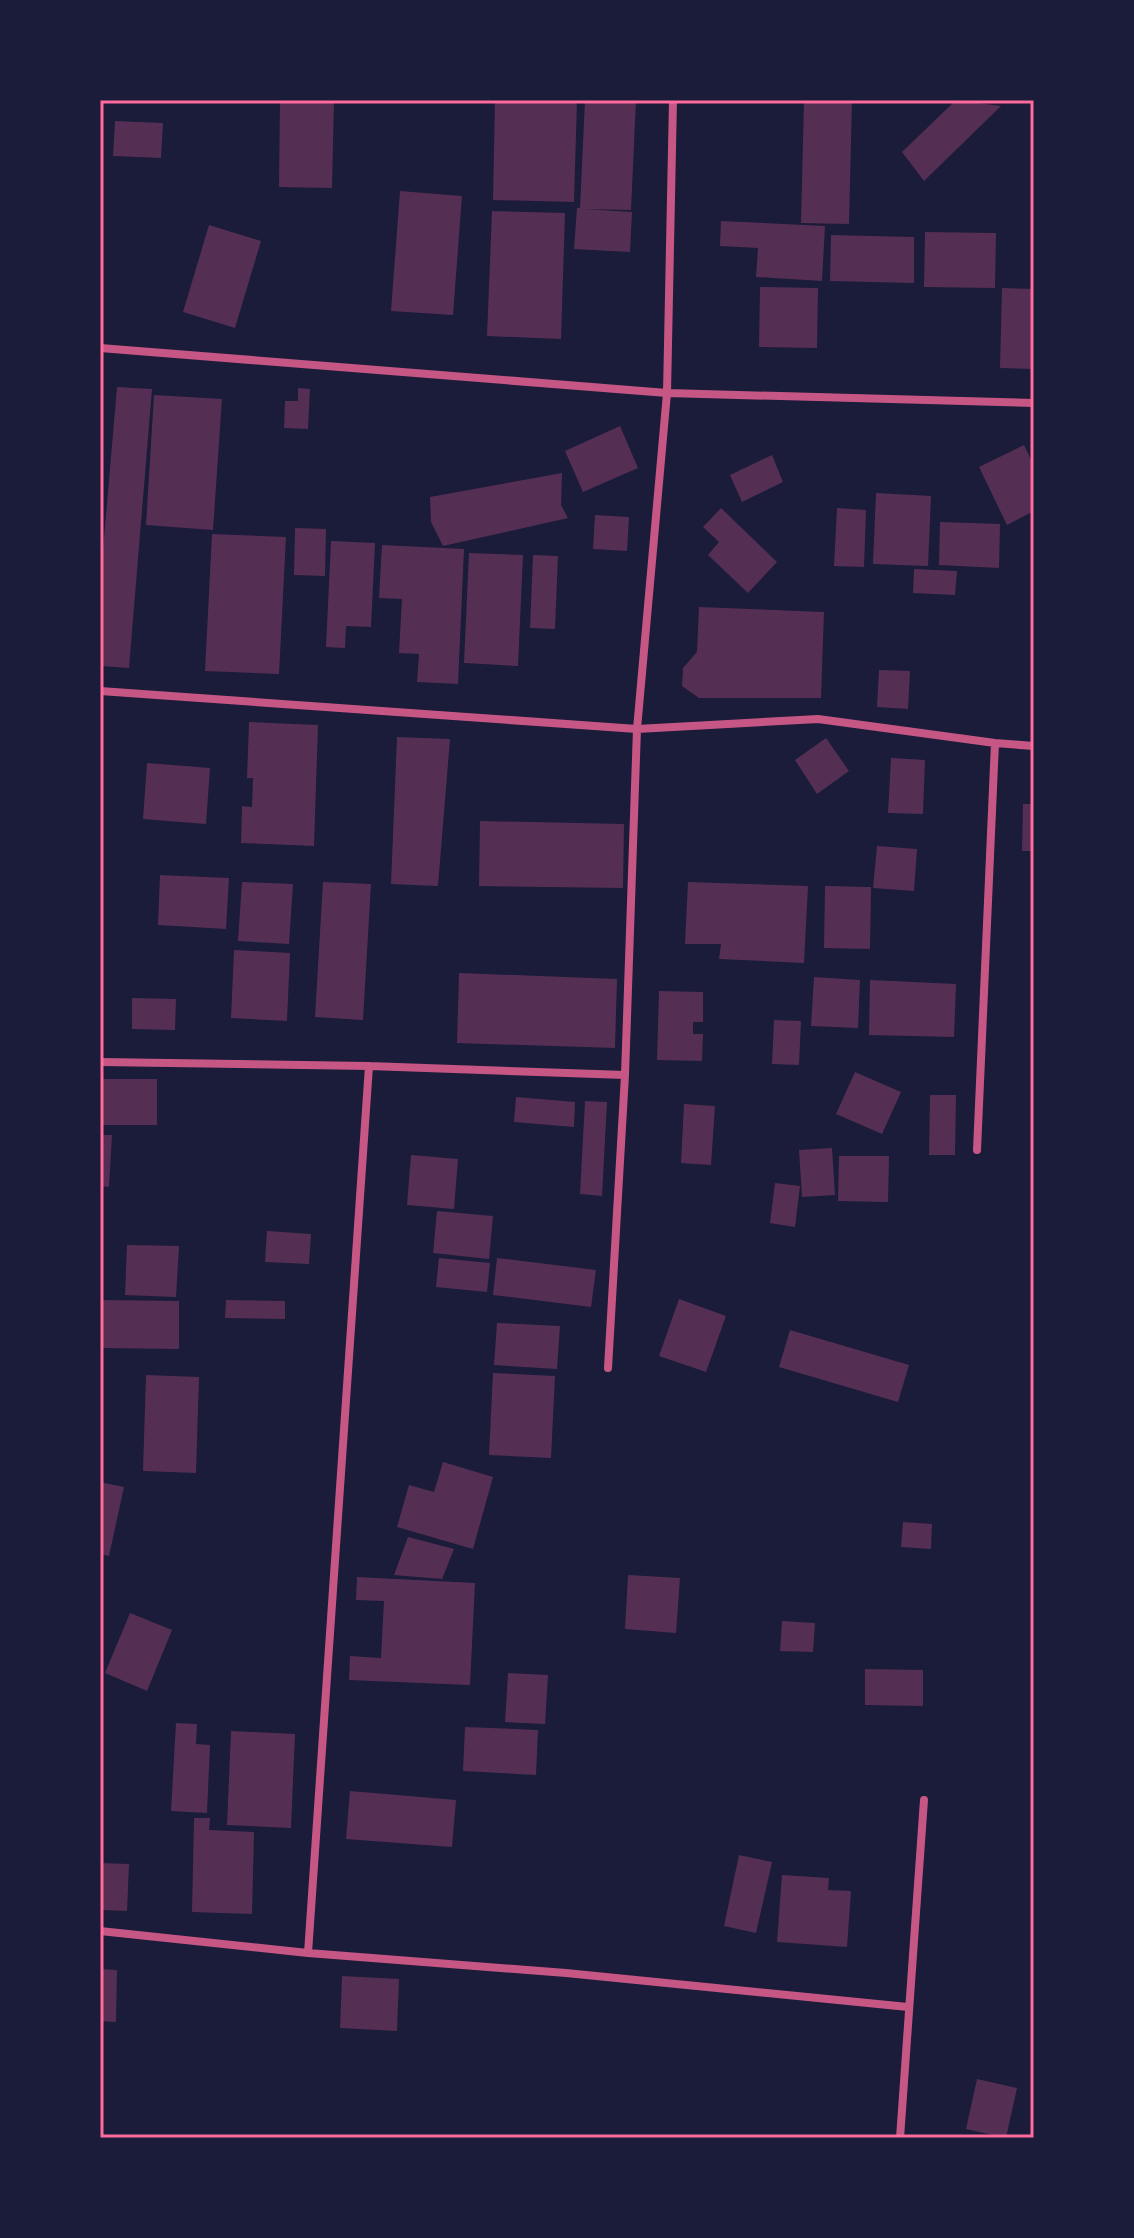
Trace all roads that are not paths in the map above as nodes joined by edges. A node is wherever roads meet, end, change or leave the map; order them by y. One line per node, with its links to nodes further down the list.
1 (673, 100): 3 (street)
2 (100, 348): 3 (street)
3 (667, 393): 4 (street); 6 (street)
4 (1034, 403)
5 (100, 691): 6 (street)
6 (637, 729): 7 (street); 11 (street)
7 (995, 743): 8 (street); 12 (street)
8 (1034, 746)
9 (100, 1062): 10 (street)
10 (369, 1066): 11 (street); 16 (street)
11 (625, 1075): 13 (street)
12 (977, 1150)
13 (608, 1368)
14 (924, 1800): 17 (street)
15 (100, 1931): 16 (street)
16 (308, 1953): 17 (street)
17 (908, 2007): 18 (street)
18 (900, 2138)

